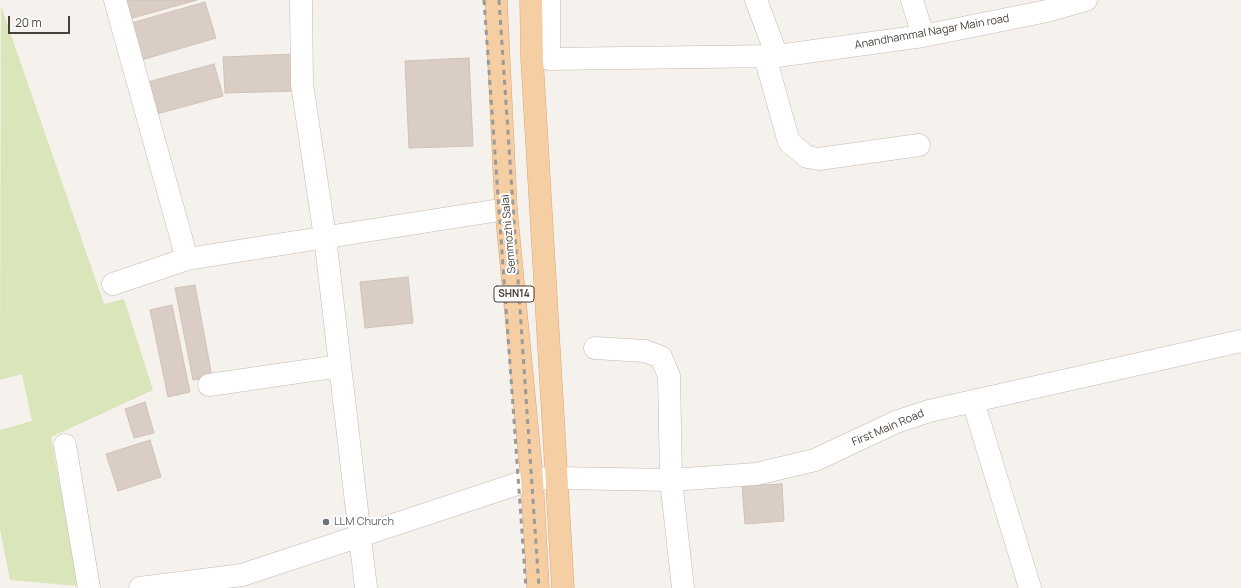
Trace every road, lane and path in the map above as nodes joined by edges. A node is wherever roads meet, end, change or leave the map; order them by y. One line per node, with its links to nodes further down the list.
1 (115, 0): 16 (street)
2 (301, 0): 15 (street)
3 (496, 0): 14 (main road, Semmozhi Salai / SHN14)
4 (532, 0): 12 (main road, SHN14)
5 (548, 0): 12 (street)
6 (756, 0): 11 (street)
7 (912, 0): 10 (street)
8 (1086, 0): 9 (street, Anandhammal Nagar Main road)
9 (1046, 5): 10 (street, Anandhammal Nagar Main road)
10 (923, 36): 11 (street, Anandhammal Nagar Main road)
11 (771, 57): 12 (street, Anandhammal Nagar Main road); 13 (street)
12 (541, 59): 24 (main road, SHN14)
13 (919, 145)
14 (506, 209): 15 (street); 25 (main road, Semmozhi Salai / SHN14)
15 (324, 237): 16 (street); 20 (street)
16 (188, 259): 17 (street)
17 (113, 284)
18 (1241, 341): 22 (street, First Main Road)
19 (595, 348): 26 (street)
20 (340, 366): 21 (street); 27 (street)
21 (209, 385)
22 (973, 401): 26 (street, First Main Road); 34 (street)
23 (65, 445): 28 (street)
24 (557, 478): 25 (street, First Main Road); 26 (street, First Main Road); 32 (main road, SHN14)
25 (532, 480): 27 (street, First Main Road); 31 (main road, Semmozhi Salai / SHN14)
26 (672, 480): 33 (street)
27 (359, 535): 29 (street, First Main Road); 30 (street)
28 (89, 588)
29 (140, 588)
30 (366, 588)
31 (538, 588)
32 (563, 588)
33 (683, 588)
34 (1030, 588)

